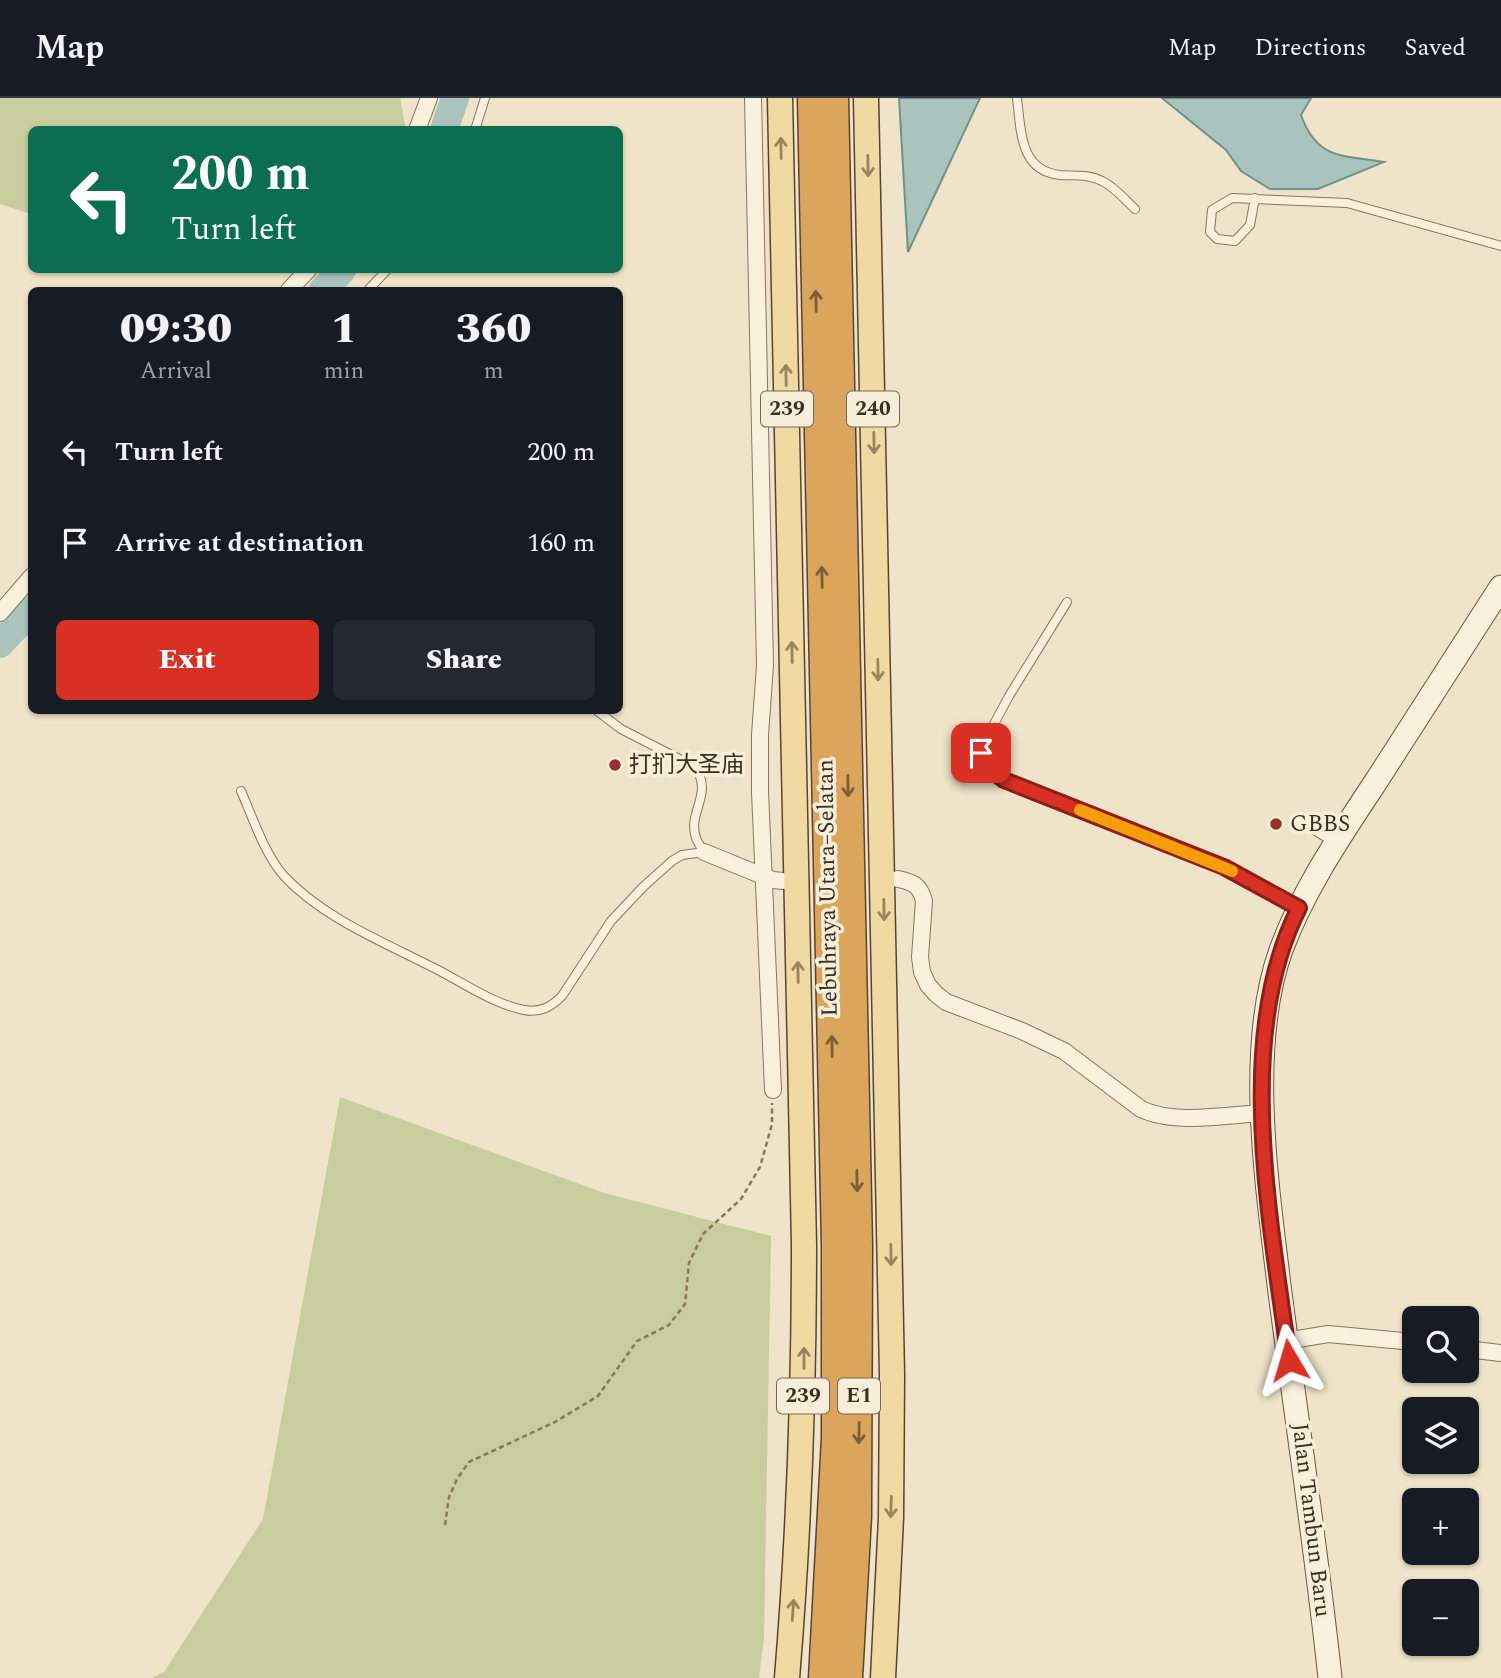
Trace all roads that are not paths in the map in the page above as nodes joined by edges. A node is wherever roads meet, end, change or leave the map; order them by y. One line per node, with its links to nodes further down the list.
1 (429, 98): 9 (street)
2 (485, 98): 10 (lane)
3 (753, 98): 28 (street)
4 (780, 98): 38 (main road, 239, one-way to 4)
5 (812, 98): 39 (highway, Lebuhraya Utara–Selatan / E1, one-way to 5)
6 (834, 98): 40 (highway, Lebuhraya Utara–Selatan / E1, one-way to 40)
7 (866, 98): 41 (main road, 240, one-way to 41)
8 (1017, 98): 12 (lane)
9 (418, 126)
10 (476, 126)
11 (1255, 198): 11 (lane); 13 (lane)
12 (1135, 209)
13 (1501, 246)
14 (305, 273): 16 (street)
15 (384, 273): 17 (lane)
16 (292, 287)
17 (371, 287)
18 (28, 579): 20 (street)
19 (1501, 587): 26 (main road, Jalan Tambun Baru)
20 (6, 595): 22 (street)
21 (1067, 602): 31 (lane)
22 (0, 613)
23 (601, 714): 27 (lane)
24 (241, 790): 27 (lane)
25 (1297, 819): 26 (lane)
26 (1336, 843): 31 (main road, Jalan Tambun Baru)
27 (705, 852): 28 (street)
28 (762, 876): 30 (street); 32 (street)
29 (898, 879): 33 (street)
30 (783, 881)
31 (1299, 908): 33 (main road, Jalan Tambun Baru)
32 (773, 1090)
33 (1263, 1113): 34 (main road, Jalan Tambun Baru)
34 (1286, 1340): 35 (street); 42 (main road, Jalan Tambun Baru)
35 (1402, 1341)
36 (1479, 1350): 37 (street)
37 (1501, 1353)
38 (787, 1678)
39 (822, 1678)
40 (848, 1678)
41 (883, 1678)
42 (1330, 1678)

